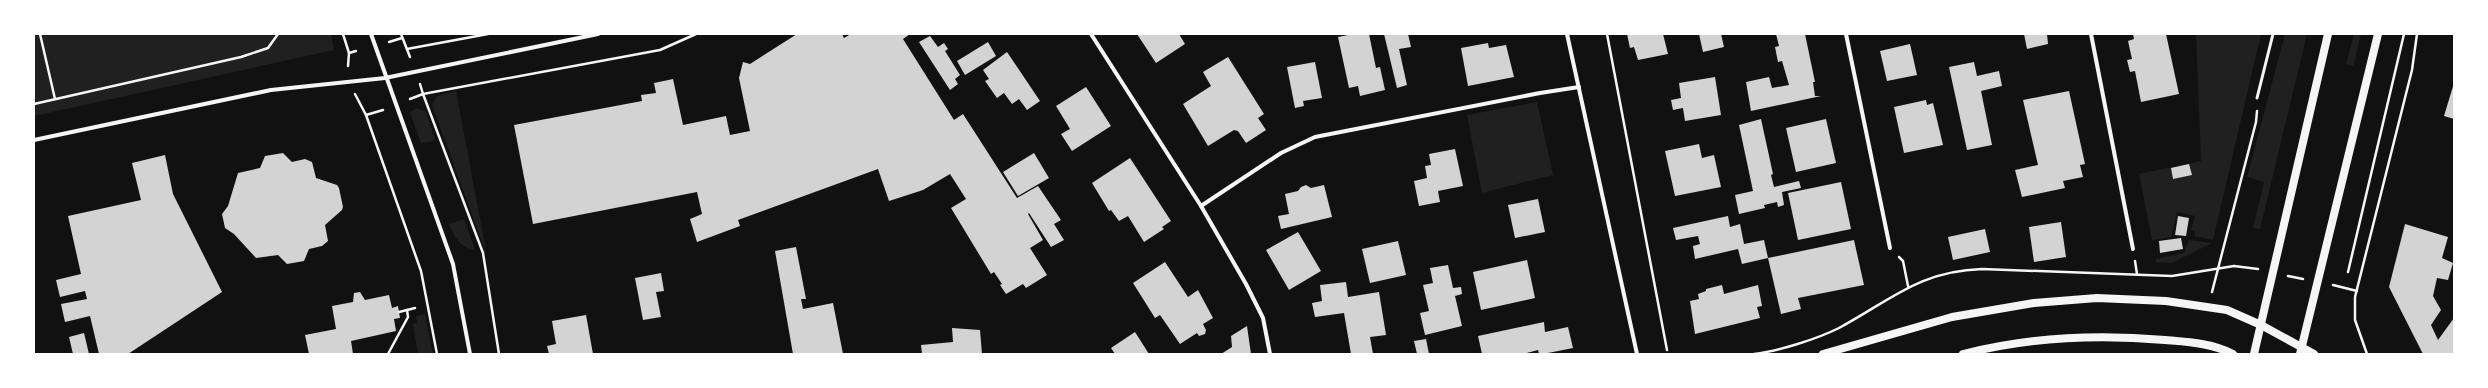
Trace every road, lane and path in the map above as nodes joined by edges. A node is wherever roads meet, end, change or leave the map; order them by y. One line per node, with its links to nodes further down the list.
1 (40, 34): 32 (path)
2 (278, 34): 32 (path)
3 (343, 34): 23 (path)
4 (371, 34): 26 (street)
5 (401, 34): 19 (path)
6 (488, 34): 21 (path)
7 (598, 34): 26 (street)
8 (696, 34): 30 (path)
9 (1091, 34): 38 (street)
10 (1567, 34): 28 (street)
11 (1607, 34): 54 (path)
12 (1846, 34): 39 (street)
13 (2092, 34): 40 (street)
14 (2273, 34): 31 (lane)
15 (2328, 34): 53 (main road)
16 (2378, 34): 55 (main road)
17 (2404, 34): 43 (path)
18 (2417, 34): 48 (path)
19 (402, 38): 20 (path); 21 (path)
20 (389, 42)
21 (407, 49): 24 (path)
22 (356, 51): 23 (path)
23 (349, 53): 25 (path)
24 (410, 57)
25 (348, 66)
26 (385, 78): 37 (street); 58 (street)
27 (420, 84): 30 (path)
28 (1579, 88): 38 (street); 61 (street)
29 (355, 94): 36 (path)
30 (423, 94): 33 (path); 59 (path)
31 (2257, 98): 42 (path)
32 (55, 99): 34 (path)
33 (410, 99)
34 (34, 104)
35 (383, 110): 36 (path)
36 (366, 115): 57 (path)
37 (34, 140)
38 (1201, 206): 60 (street)
39 (1890, 248): 47 (path)
40 (2133, 249)
41 (2251, 268): 42 (path)
42 (2218, 269): 47 (path); 49 (path)
43 (2348, 272)
44 (2294, 277): 45 (path)
45 (2301, 278)
46 (2335, 285): 48 (path)
47 (1908, 286): 62 (path)
48 (2357, 291): 68 (path)
49 (2212, 294)
50 (414, 308): 51 (path)
51 (407, 310): 52 (path); 56 (path)
52 (399, 312)
53 (2261, 325): 55 (main road); 63 (main road); 66 (main road)
54 (1667, 350)
55 (2301, 350): 67 (main road)
56 (388, 354)
57 (437, 354)
58 (470, 354)
59 (499, 354)
60 (1270, 354)
61 (1638, 354)
62 (1754, 354)
63 (1823, 354)
64 (1963, 354): 65 (main road)
65 (2233, 354)
66 (2254, 354)
67 (2314, 354)
68 (2367, 354)

